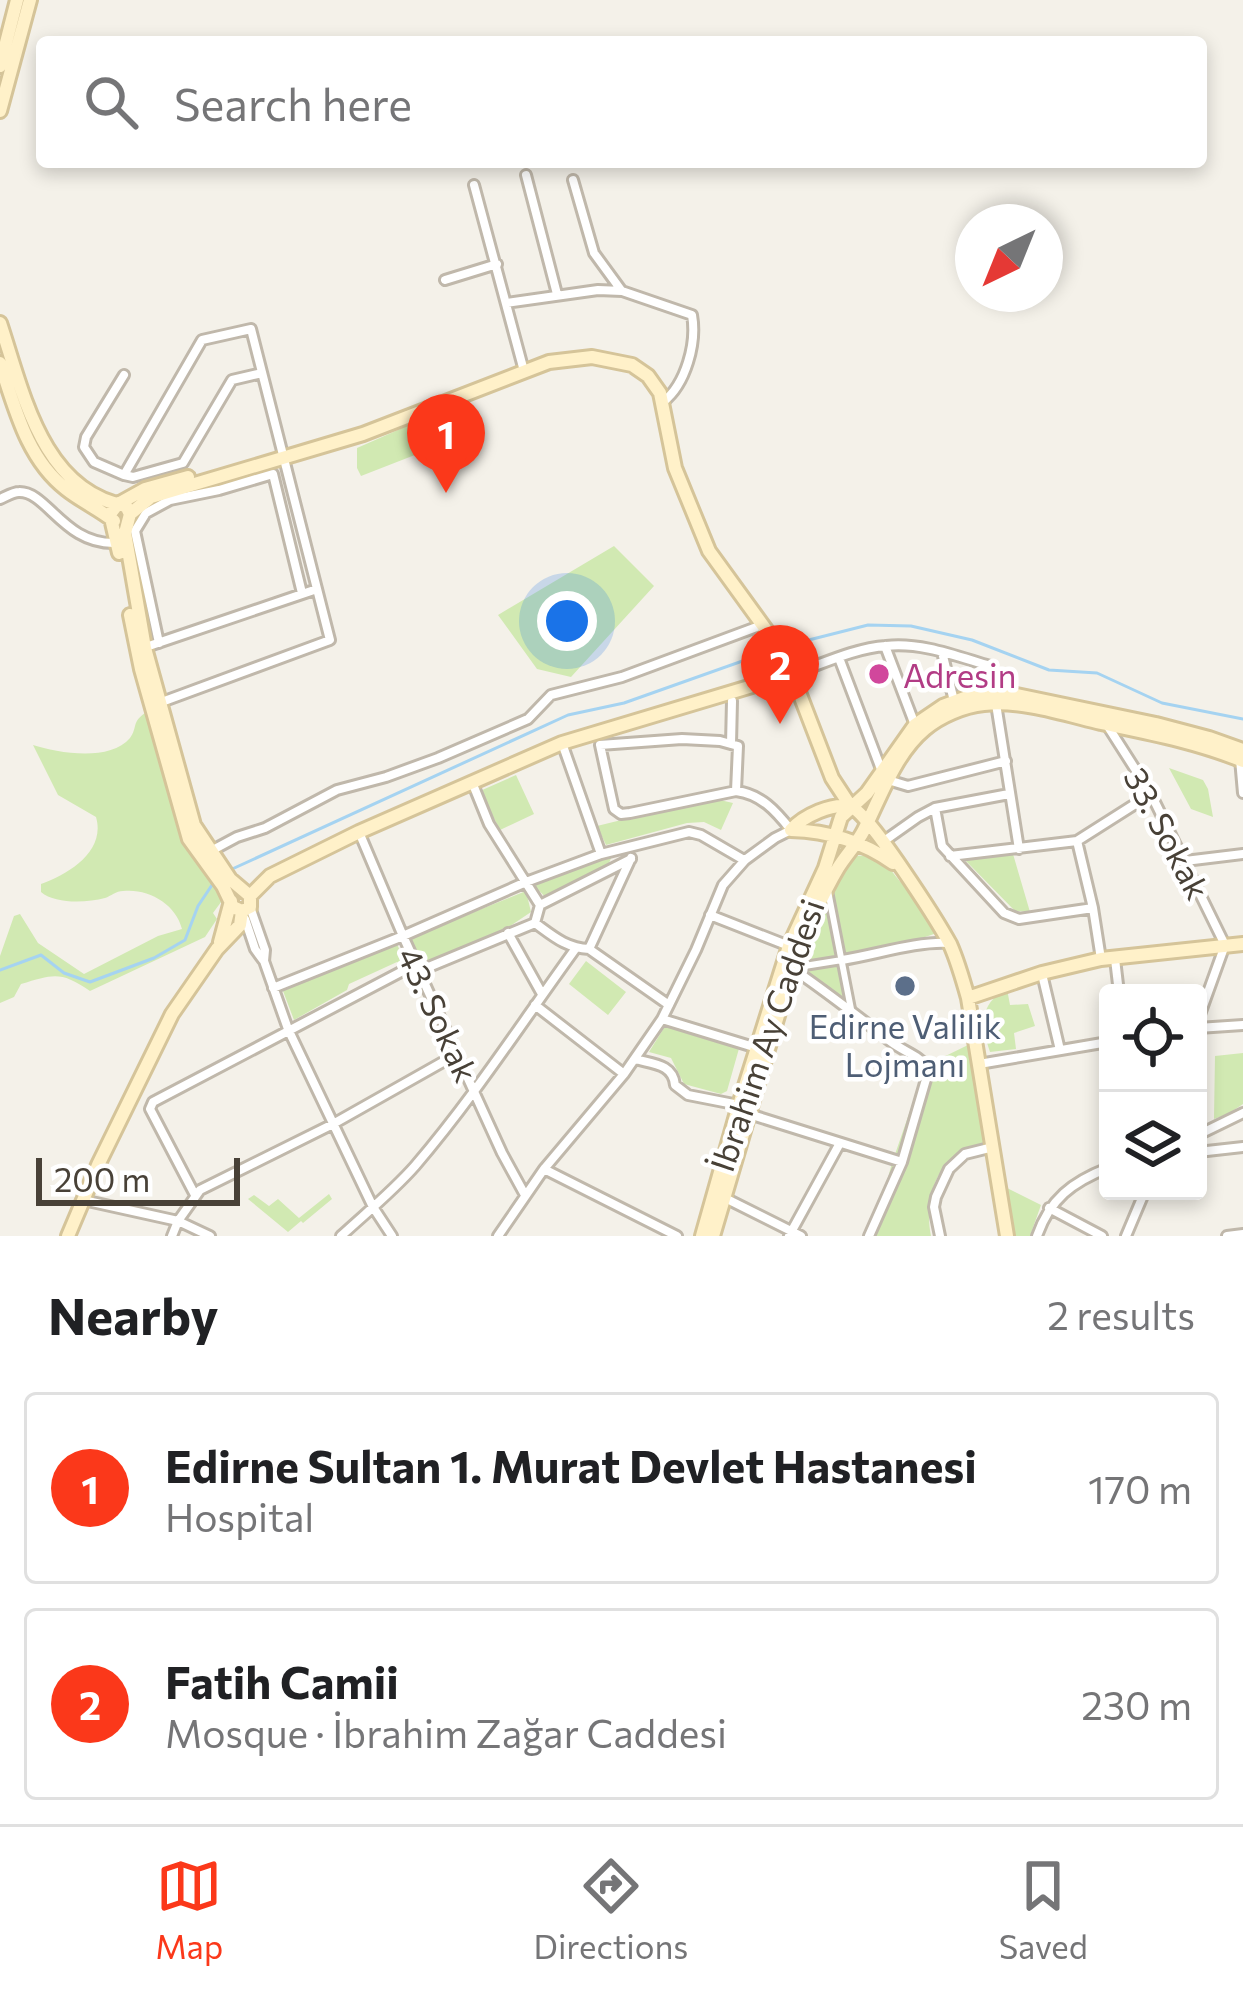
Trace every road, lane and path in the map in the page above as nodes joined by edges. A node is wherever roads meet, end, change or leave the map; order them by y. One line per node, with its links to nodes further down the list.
1 (17, 0): 3 (main road)
2 (30, 0): 4 (main road)
3 (0, 66)
4 (0, 111)
5 (526, 175): 11 (street)
6 (573, 180): 10 (street)
7 (474, 184): 8 (street)
8 (496, 264): 9 (street); 12 (street)
9 (445, 280)
10 (622, 291): 11 (street); 18 (street)
11 (556, 294): 12 (street)
12 (506, 303): 15 (street)
13 (0, 323): 23 (main road)
14 (0, 363): 23 (main road)
15 (524, 371): 18 (main road); 19 (main road)
16 (262, 373): 19 (street); 20 (street); 21 (street)
17 (124, 375): 21 (street)
18 (663, 402): 27 (main road)
19 (282, 457): 20 (main road); 23 (main road); 25 (street)
20 (185, 470): 21 (street); 23 (main road)
21 (124, 475)
22 (0, 500): 24 (street)
23 (121, 515): 24 (main road); 30 (main road)
24 (117, 543): 30 (main road)
25 (317, 589): 26 (street); 37 (street)
26 (302, 593): 28 (street); 28 (street)
27 (764, 625): 34 (main road); 62 (street)
28 (160, 643): 30 (street)
29 (885, 646): 31 (street); 32 (street); 40 (street)
30 (141, 649): 37 (main road); 72 (main road)
31 (941, 651): 33 (street); 36 (street)
32 (839, 658): 34 (street); 45 (street)
33 (990, 666)
34 (792, 674): 41 (main road); 51 (main road)
35 (733, 701): 42 (street)
36 (954, 701): 40 (main road); 43 (main road)
37 (159, 703): 62 (main road)
38 (996, 703): 39 (main road); 44 (street); 45 (main road)
39 (1106, 724): 43 (main road); 50 (street, 33. Sokak)
40 (915, 725): 45 (main road)
41 (562, 743): 46 (main road); 63 (street)
42 (731, 744): 47 (street); 47 (street)
43 (1242, 757): 48 (street)
44 (1006, 761): 45 (street); 49 (street)
45 (885, 776): 51 (main road, İbrahim Ay Caddesi); 53 (main road)
46 (472, 781): 55 (main road); 70 (street)
47 (736, 791): 54 (street)
48 (1243, 793)
49 (1009, 794): 52 (street); 61 (street)
50 (1151, 794): 57 (street); 68 (street, 33. Sokak)
51 (851, 807): 53 (main road); 54 (main road); 56 (main road, İbrahim Ay Caddesi)
52 (935, 808): 58 (street); 65 (street)
53 (868, 819): 58 (main road); 59 (main road, İbrahim Ay Caddesi)
54 (791, 830): 56 (main road); 67 (street)
55 (359, 832): 72 (main road); 78 (street, 43. Sokak)
56 (836, 836): 59 (main road); 82 (main road, İbrahim Ay Caddesi)
57 (1077, 841): 61 (street); 74 (street)
58 (884, 842): 69 (main road)
59 (856, 843): 69 (main road); 71 (main road, İbrahim Ay Caddesi)
60 (637, 845): 63 (street); 66 (street); 67 (street)
61 (1019, 849): 65 (street)
62 (209, 851): 72 (main road)
63 (601, 854): 70 (street)
64 (1243, 854): 68 (street)
65 (950, 856): 74 (street)
66 (631, 859): 73 (street); 84 (street)
67 (745, 860): 75 (street)
68 (1185, 860): 81 (street, 33. Sokak)
69 (898, 867): 79 (main road)
70 (526, 882): 73 (street); 78 (street)
71 (827, 888): 86 (street); 88 (main road, İbrahim Ay Caddesi)
72 (243, 901): 91 (street); 124 (main road)
73 (540, 904): 76 (street)
74 (1093, 908): 85 (street)
75 (710, 914): 82 (street); 96 (street)
76 (536, 922): 77 (street); 83 (street)
77 (508, 933): 87 (street); 92 (street)
78 (403, 937): 87 (street, 43. Sokak); 91 (street)
79 (949, 943): 86 (street); 93 (main road)
80 (1243, 944): 81 (main road)
81 (1225, 945): 85 (main road); 94 (street)
82 (789, 946): 103 (main road, İbrahim Ay Caddesi)
83 (576, 948): 84 (street); 92 (street)
84 (590, 949): 96 (street)
85 (1108, 958): 89 (main road); 90 (street)
86 (842, 960): 88 (street); 97 (street)
87 (418, 968): 101 (street); 105 (street, 43. Sokak)
88 (792, 968): 97 (street); 110 (main road, İbrahim Ay Caddesi)
89 (1042, 973): 93 (main road); 104 (street)
90 (1117, 984)
91 (273, 988): 101 (street)
92 (542, 994): 95 (street)
93 (968, 998): 107 (main road)
94 (1207, 998)
95 (535, 1005): 108 (street); 109 (street)
96 (669, 1005): 98 (street)
97 (850, 1009): 118 (street)
98 (662, 1019): 103 (street); 106 (street)
99 (1207, 1024): 100 (street)
100 (1243, 1025)
101 (288, 1029): 112 (street); 121 (street)
102 (1099, 1044): 104 (street)
103 (757, 1048): 110 (main road, İbrahim Ay Caddesi)
104 (1060, 1050): 107 (street)
105 (457, 1054): 109 (street, 43. Sokak); 112 (street)
106 (635, 1059): 108 (street); 110 (street)
107 (979, 1064): 115 (main road)
108 (625, 1074): 119 (street)
109 (476, 1091): 122 (street, 43. Sokak); 126 (street)
110 (744, 1110): 114 (street); 123 (main road, İbrahim Ay Caddesi); 139 (main road, İbrahim Ay Caddesi)
111 (1243, 1113): 113 (street)
112 (333, 1124): 121 (street); 126 (street)
113 (1207, 1131)
114 (840, 1143): 118 (street); 130 (street)
115 (993, 1147): 143 (street); 144 (main road)
116 (1243, 1148): 117 (street)
117 (1207, 1151)
118 (902, 1162): 142 (street)
119 (544, 1169): 122 (street); 129 (street)
120 (1099, 1172): 127 (street)
121 (195, 1195): 128 (street)
122 (525, 1195): 137 (street)
123 (724, 1197): 130 (street); 140 (main road, İbrahim Ay Caddesi)
124 (83, 1200): 128 (street); 132 (main road)
125 (1141, 1200): 147 (street)
126 (373, 1207): 135 (street); 136 (street)
127 (1049, 1208): 145 (street); 146 (street)
128 (178, 1220): 133 (street); 134 (street)
129 (661, 1232): 138 (street)
130 (790, 1234): 141 (street)
131 (1243, 1234): 148 (street)
132 (68, 1236)
133 (172, 1236)
134 (210, 1236)
135 (341, 1236)
136 (392, 1236)
137 (498, 1236)
138 (677, 1236)
139 (702, 1236)
140 (713, 1236)
141 (801, 1236)
142 (869, 1236)
143 (940, 1236)
144 (1007, 1236)
145 (1037, 1236)
146 (1102, 1236)
147 (1126, 1236)
148 (1227, 1236)

